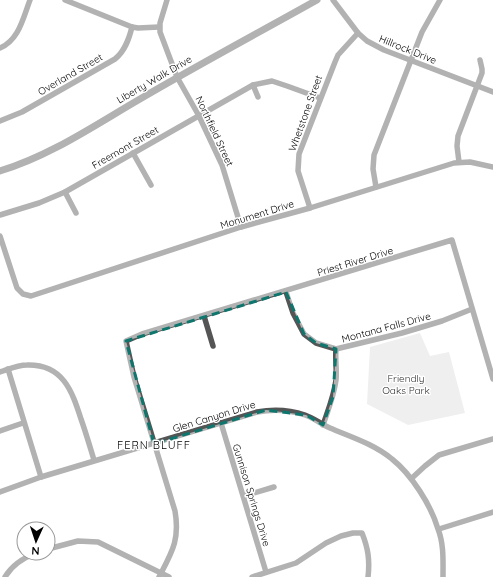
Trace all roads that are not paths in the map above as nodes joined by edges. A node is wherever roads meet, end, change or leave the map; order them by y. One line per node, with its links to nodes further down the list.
1 (30, 0): 10 (street)
2 (65, 0): 7 (street)
3 (167, 0): 8 (street)
4 (317, 0): 13 (street, Liberty Walk Drive)
5 (333, 0): 9 (street, Hillrock Drive)
6 (440, 0): 11 (street)
7 (132, 27): 8 (street); 20 (street, Overland Street)
8 (159, 27): 13 (street, Northfield Street)
9 (358, 33): 11 (street, Hillrock Drive); 18 (street, Whetstone Street)
10 (0, 48)
11 (411, 60): 15 (street, Hillrock Drive); 26 (street)
12 (480, 60): 15 (street)
13 (177, 78): 19 (street, Northfield Street); 24 (street, Liberty Walk Drive)
14 (254, 85): 17 (street); 18 (street, Freemont Street); 19 (street, Freemont Street)
15 (477, 86): 16 (street, Hillrock Drive); 22 (street)
16 (493, 92)
17 (258, 97)
18 (320, 98): 28 (street, Whetstone Street)
19 (199, 116): 21 (street, Freemont Street); 31 (street, Northfield Street)
20 (0, 121)
21 (133, 153): 25 (street); 27 (street, Freemont Street)
22 (459, 162): 23 (street, Monument Drive); 26 (street, Monument Drive)
23 (493, 167)
24 (0, 171)
25 (151, 185)
26 (376, 187): 28 (street, Monument Drive)
27 (65, 192): 29 (street); 30 (street, Freemont Street)
28 (310, 208): 31 (street, Monument Drive)
29 (76, 213)
30 (0, 215)
31 (241, 227): 32 (street, Monument Drive)
32 (0, 236)
33 (286, 292): 34 (street, Priest River Drive); 35 (street, Priest River Drive); 37 (street, Montana Falls Drive)
34 (472, 310): 37 (street, Montana Falls Drive); 40 (street, Priest River Drive)
35 (204, 316): 36 (street); 46 (street, Priest River Drive)
36 (214, 346)
37 (336, 349): 43 (street)
38 (8, 369): 39 (street); 42 (street); 47 (street)
39 (0, 372)
40 (493, 380)
41 (221, 423): 43 (street, Glen Canyon Drive); 46 (street, Glen Canyon Drive); 52 (street, Gunnison Springs Drive)
42 (24, 424): 44 (street); 48 (street)
43 (323, 425): 49 (street, Glen Canyon Drive)
44 (0, 431)
45 (493, 439): 49 (street)
46 (154, 444): 47 (street, Glen Canyon Drive); 58 (street)
47 (94, 460): 48 (street, Glen Canyon Drive)
48 (40, 477): 51 (street, Glen Canyon Drive)
49 (412, 478): 54 (street, Glen Canyon Drive)
50 (274, 487): 52 (street)
51 (0, 492)
52 (244, 496): 57 (street, Gunnison Springs Drive)
53 (493, 512): 54 (street)
54 (438, 529): 63 (street, Glen Canyon Drive)
55 (56, 547): 58 (street)
56 (20, 561): 59 (street)
57 (266, 572): 61 (street); 62 (street)
58 (160, 575): 60 (street)
59 (5, 577)
60 (168, 577)
61 (252, 577)
62 (368, 577)
63 (443, 577)

